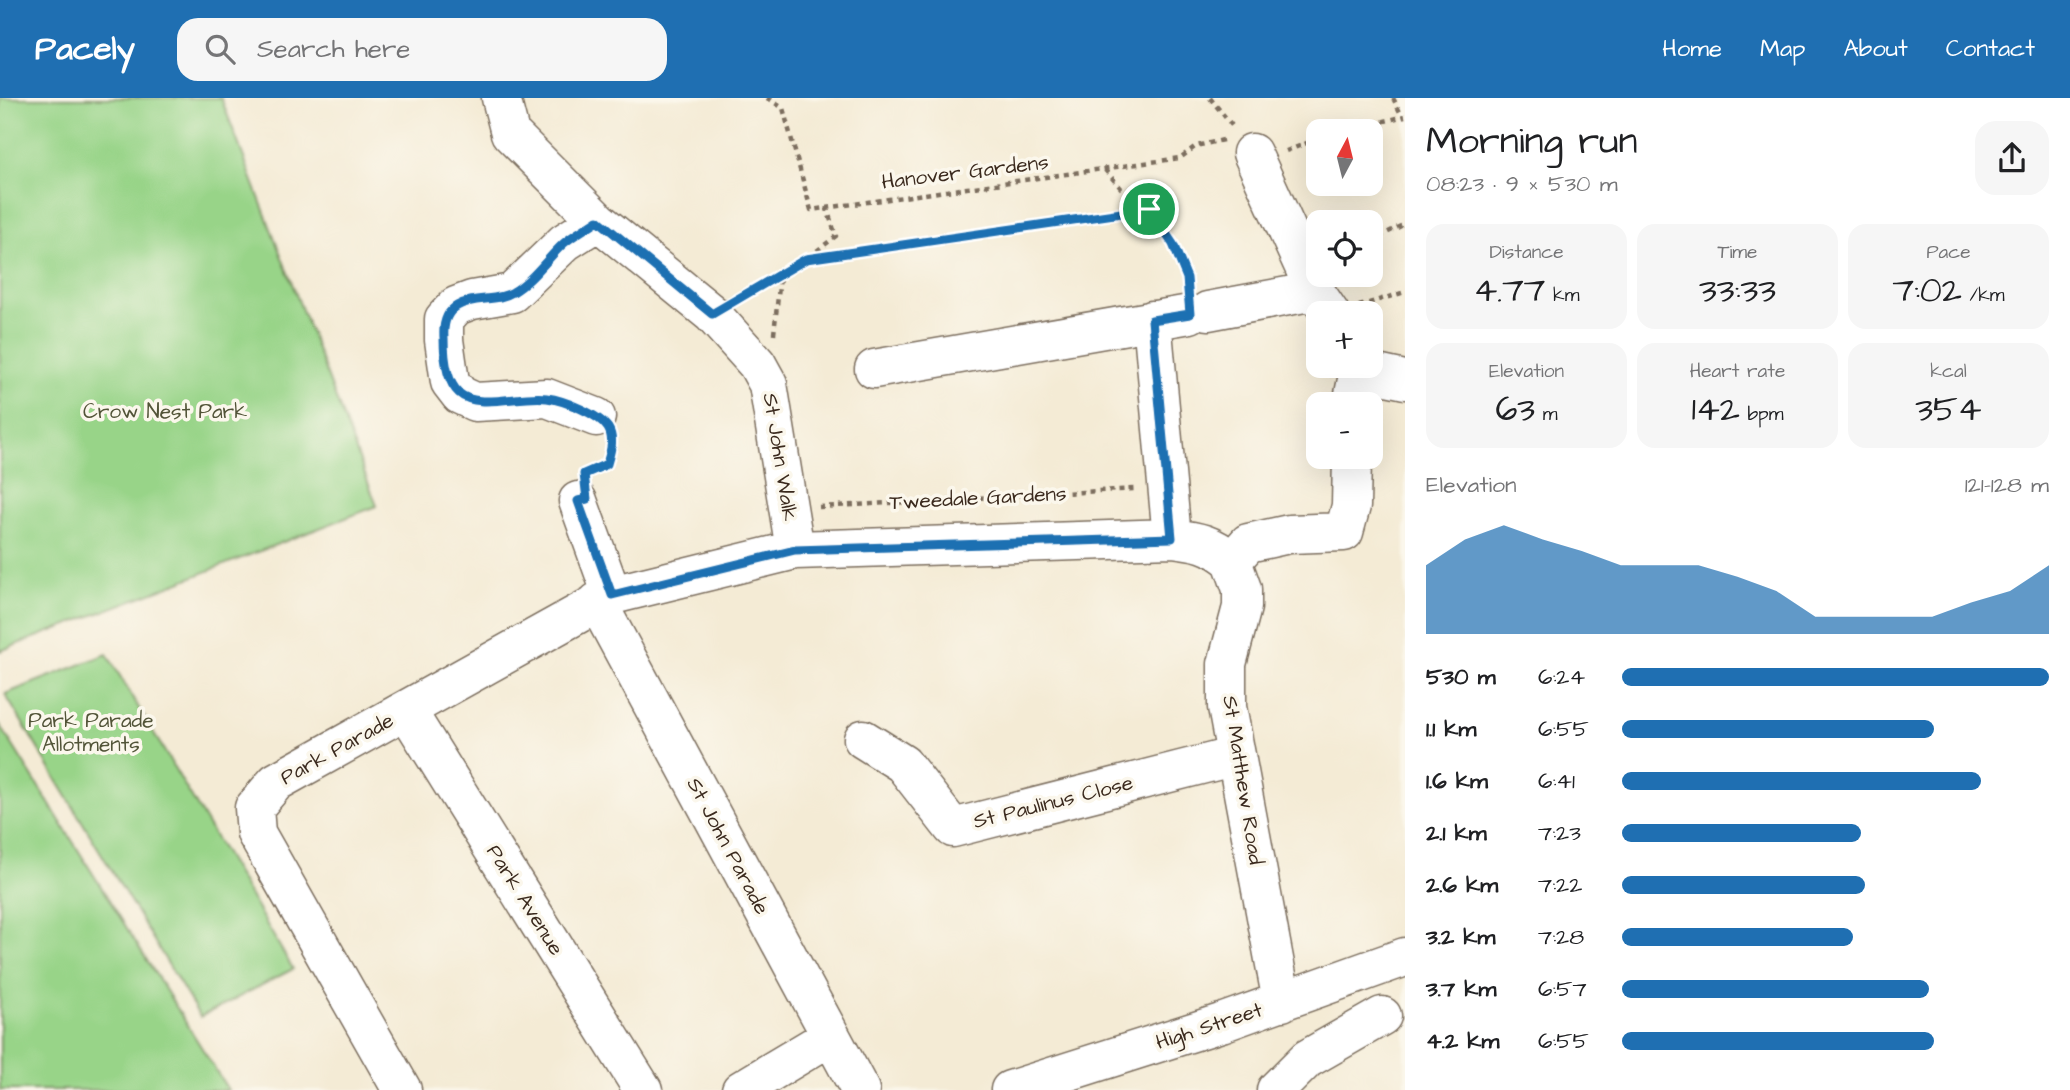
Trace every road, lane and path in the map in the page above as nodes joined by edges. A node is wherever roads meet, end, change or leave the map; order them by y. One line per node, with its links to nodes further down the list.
1 (501, 98): 10 (street, St John Walk)
2 (767, 98): 8 (path)
3 (1393, 98): 4 (path)
4 (1404, 116): 5 (path)
5 (1383, 121)
6 (1241, 145): 7 (path, Hanover Gardens); 16 (street)
7 (1105, 170): 8 (path, Hanover Gardens); 9 (path)
8 (826, 206): 13 (path)
9 (1149, 209): 13 (path); 19 (path)
10 (598, 220): 20 (street, St John Walk); 26 (street)
11 (1405, 224): 12 (path)
12 (1383, 235)
13 (806, 259): 14 (path)
14 (780, 276): 20 (path); 25 (path)
15 (1405, 292): 17 (path)
16 (1328, 301)
17 (1353, 301)
18 (1306, 306): 19 (street)
19 (1199, 313): 21 (street)
20 (712, 314): 25 (street, St John Walk)
21 (1152, 320): 22 (street); 28 (street)
22 (874, 369)
23 (1356, 380): 24 (street)
24 (1405, 380)
25 (768, 384): 30 (street, St John Walk)
26 (596, 417): 29 (path)
27 (1352, 469): 33 (street)
28 (1167, 487): 30 (path, Tweedale Gardens); 31 (street)
29 (578, 501): 34 (street, St John Parade)
30 (788, 509): 32 (street, St John Walk)
31 (1172, 538): 32 (street, Park Parade); 33 (street, Park Parade)
32 (795, 550): 34 (street, Park Parade)
33 (1231, 561): 37 (street, St Matthew Road)
34 (604, 598): 35 (street, Park Parade); 41 (street, St John Parade)
35 (407, 710): 42 (street, Park Parade); 43 (street, Park Avenue)
36 (863, 739): 37 (street, St Paulinus Close)
37 (1236, 756): 39 (street, St Matthew Road)
38 (1405, 957): 39 (street, High Street)
39 (1282, 1002): 46 (street, High Street)
40 (1382, 1016): 47 (street)
41 (831, 1036): 44 (street); 45 (street, St John Parade)
42 (402, 1090)
43 (643, 1090)
44 (741, 1090)
45 (860, 1090)
46 (1010, 1090)
47 (1276, 1090)

